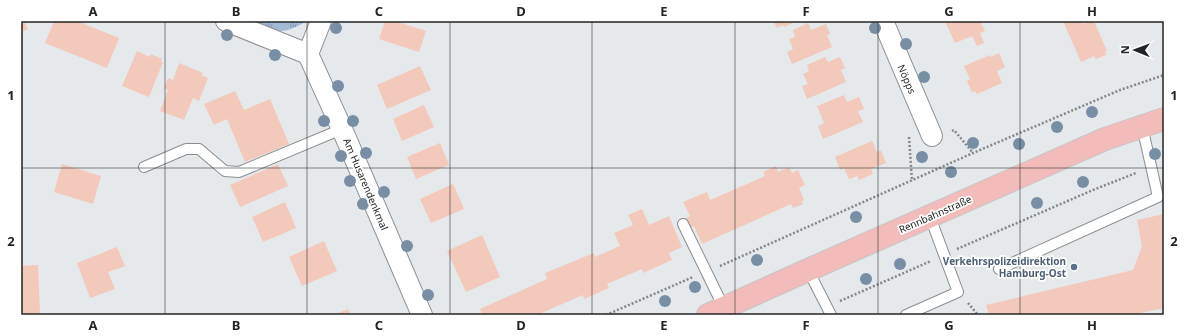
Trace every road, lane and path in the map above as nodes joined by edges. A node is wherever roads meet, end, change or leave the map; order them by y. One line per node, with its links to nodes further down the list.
1 (226, 21): 4 (street)
2 (321, 21): 4 (street)
3 (883, 21): 9 (street, Nöpps)
4 (308, 54): 8 (street, Am Husarendenkmal)
5 (1164, 75): 18 (path)
6 (1164, 119): 7 (main road, Rennbahnstraße)
7 (1142, 126): 11 (lane); 13 (main road, Rennbahnstraße)
8 (342, 129): 10 (lane); 21 (street, Am Husarendenkmal)
9 (932, 136)
10 (144, 167)
11 (1152, 167): 12 (lane); 15 (path)
12 (1161, 196): 16 (lane)
13 (930, 217): 15 (lane); 17 (main road, Rennbahnstraße)
14 (682, 224): 18 (lane)
15 (944, 255): 19 (path); 23 (lane)
16 (999, 269)
17 (808, 270): 19 (lane); 20 (main road, Rennbahnstraße)
18 (706, 272): 20 (lane); 22 (path)
19 (829, 311)
20 (716, 312)
21 (422, 315)
22 (606, 315)
23 (906, 315)

